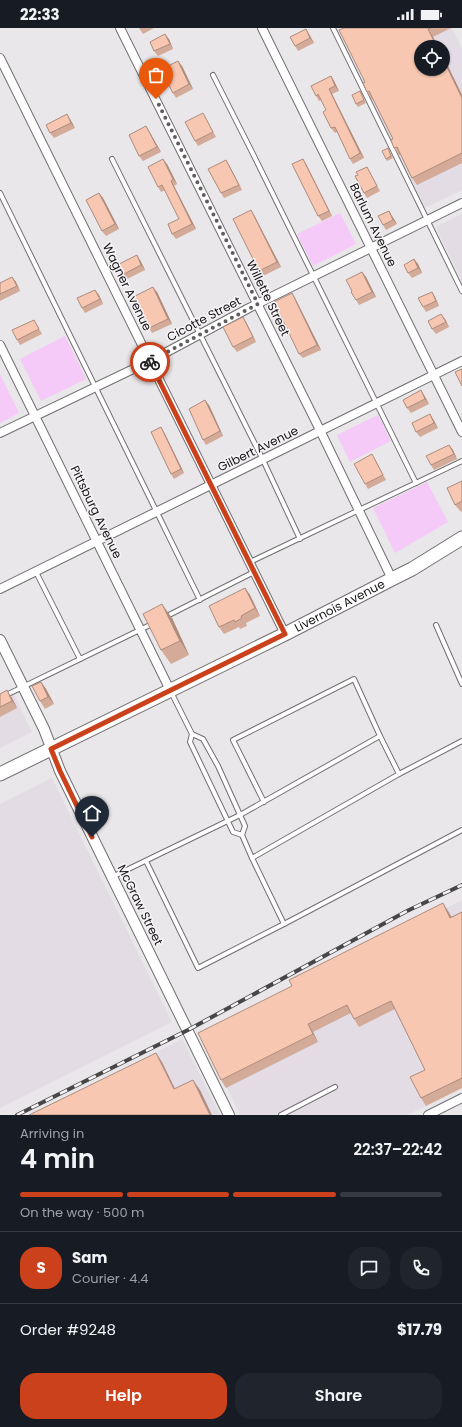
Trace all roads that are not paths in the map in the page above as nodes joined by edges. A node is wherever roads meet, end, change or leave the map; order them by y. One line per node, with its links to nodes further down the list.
1 (120, 28): 14 (street, Willette Street)
2 (262, 28): 11 (street, Barlum Avenue)
3 (333, 28): 10 (lane)
4 (0, 58): 5 (street, Wagner Avenue)
5 (3, 70): 17 (street, Wagner Avenue)
6 (213, 75): 12 (lane)
7 (112, 158): 15 (lane)
8 (0, 193): 20 (lane)
9 (462, 203): 10 (street, Cicotte Street)
10 (428, 220): 11 (street, Cicotte Street); 13 (lane)
11 (372, 248): 12 (street, Cicotte Street); 19 (street, Barlum Avenue)
12 (314, 276): 14 (street, Cicotte Street); 21 (lane)
13 (462, 291)
14 (258, 304): 15 (street, Cicotte Street); 23 (street, Willette Street)
15 (200, 334): 17 (street, Cicotte Street); 26 (lane)
16 (0, 345): 22 (street, Pittsburg Avenue)
17 (150, 361): 20 (street, Cicotte Street); 29 (street, Wagner Avenue)
18 (462, 361): 19 (street, Gilbert Avenue)
19 (434, 375): 21 (street, Gilbert Avenue); 24 (street, Barlum Avenue)
20 (96, 387): 22 (street, Cicotte Street); 31 (lane)
21 (376, 404): 23 (street, Gilbert Avenue); 28 (lane)
22 (36, 416): 25 (street, Cicotte Street); 34 (street, Pittsburg Avenue)
23 (321, 431): 26 (street, Gilbert Avenue); 30 (street, Willette Street)
24 (462, 432)
25 (0, 433)
26 (263, 460): 29 (street, Gilbert Avenue); 33 (lane)
27 (462, 461): 28 (lane)
28 (416, 483): 30 (lane)
29 (211, 486): 31 (street, Gilbert Avenue); 35 (street, Wagner Avenue)
30 (360, 511): 33 (lane); 38 (street, Willette Street)
31 (156, 513): 34 (street, Gilbert Avenue); 40 (lane)
32 (462, 538): 38 (main road, Livernois Avenue)
33 (300, 539): 35 (lane)
34 (97, 542): 36 (street, Gilbert Avenue); 42 (street, Pittsburg Avenue)
35 (249, 562): 37 (street, Wagner Avenue)
36 (36, 572): 39 (street, Gilbert Avenue); 45 (lane)
37 (254, 572): 40 (lane); 43 (street, Wagner Avenue)
38 (392, 579): 43 (main road, Livernois Avenue)
39 (0, 589)
40 (200, 600): 42 (lane)
41 (436, 625): 46 (lane)
42 (141, 630): 45 (lane); 48 (street, Pittsburg Avenue)
43 (285, 634): 48 (main road, Livernois Avenue)
44 (0, 640): 47 (street, McGraw Street)
45 (80, 659): 47 (lane)
46 (462, 684)
47 (23, 687): 49 (lane); 53 (street, McGraw Street)
48 (170, 690): 50 (lane); 53 (main road, Livernois Avenue)
49 (0, 698)
50 (192, 734): 57 (lane); 58 (lane)
51 (380, 736): 55 (lane); 56 (lane); 56 (lane)
52 (462, 740): 55 (lane)
53 (51, 749): 54 (main road, Livernois Avenue); 63 (street, McGraw Street)
54 (0, 774)
55 (399, 774): 61 (lane)
56 (264, 802): 57 (lane)
57 (240, 815): 58 (lane); 60 (lane)
58 (228, 821): 60 (lane); 62 (lane)
59 (462, 830): 64 (lane)
60 (242, 835): 61 (lane)
61 (252, 858): 64 (lane)
62 (146, 861): 63 (lane); 64 (lane)
63 (112, 878): 67 (street, McGraw Street)
64 (284, 924)
65 (335, 1087): 68 (lane)
66 (462, 1098): 69 (street)
67 (229, 1115)
68 (281, 1115)
69 (428, 1115)

